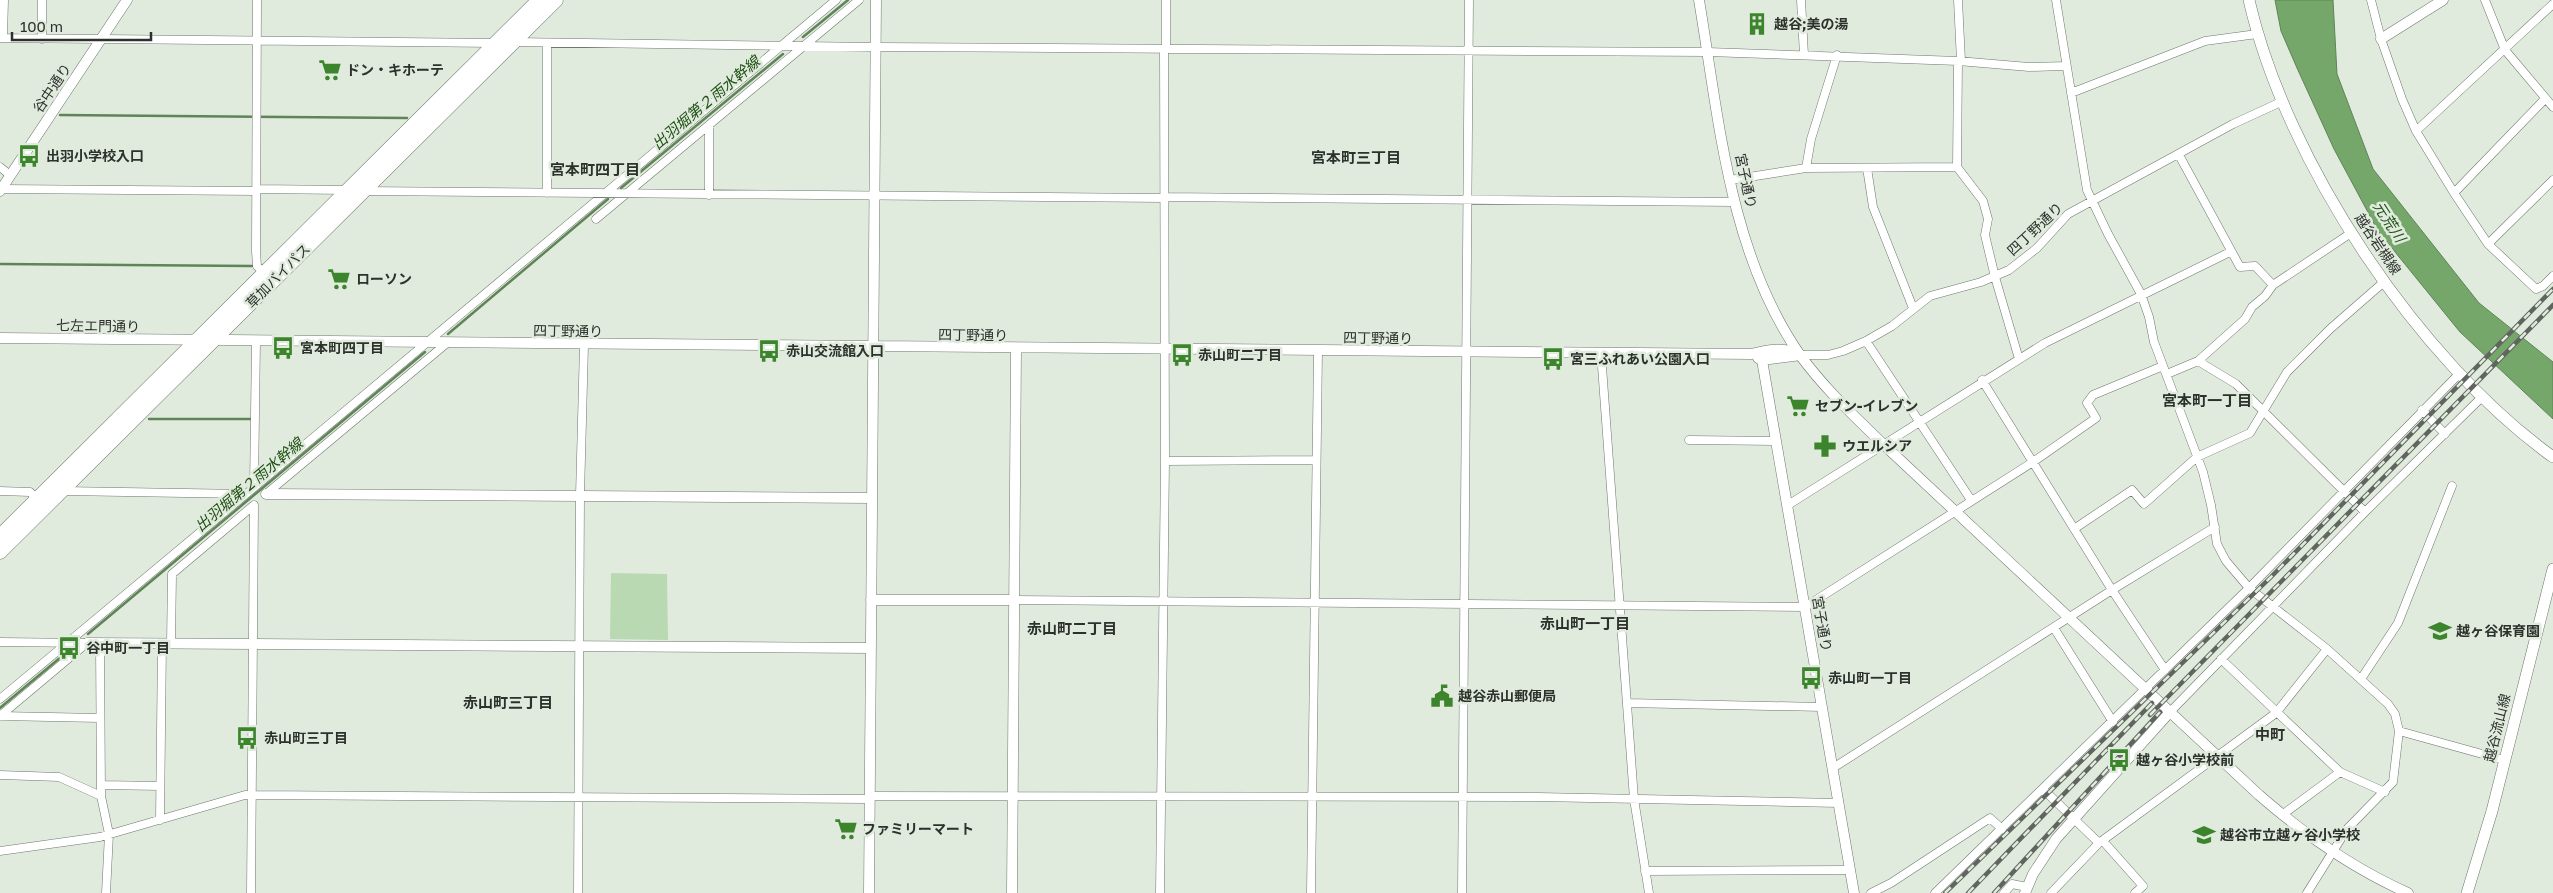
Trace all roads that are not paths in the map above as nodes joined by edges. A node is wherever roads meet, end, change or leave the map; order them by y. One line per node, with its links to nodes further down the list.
1 (4, 0): 22 (street)
2 (42, 0): 23 (street)
3 (127, 0): 24 (street, 谷中通り)
4 (257, 0): 26 (street)
5 (539, 0): 28 (highway, 草加バイパス)
6 (556, 0): 27 (highway, 草加バイパス)
7 (836, 0): 30 (street)
8 (859, 0): 31 (street)
9 (876, 0): 32 (street)
10 (1166, 0): 33 (street)
11 (1469, 0): 35 (street)
12 (1699, 0): 36 (street, 宮子通り)
13 (1801, 0): 37 (street)
14 (1958, 0): 39 (street)
15 (2056, 0): 40 (street)
16 (2249, 0): 21 (main road, 越谷岩槻線)
17 (2371, 0): 25 (street)
18 (2443, 0): 25 (street)
19 (2484, 0): 34 (street)
20 (2553, 4): 34 (street)
21 (2257, 34): 41 (street); 43 (main road, 越谷岩槻線)
22 (2, 38): 23 (street)
23 (42, 39): 24 (street)
24 (101, 39): 26 (street); 52 (street, 谷中通り)
25 (2381, 39): 46 (street)
26 (257, 40): 28 (street); 56 (street)
27 (514, 42): 28 (street); 29 (street); 58 (highway, 草加バイパス)
28 (496, 43): 57 (highway, 草加バイパス)
29 (547, 43): 30 (street); 59 (street)
30 (783, 44): 31 (street); 61 (street)
31 (804, 46): 32 (street); 45 (street)
32 (876, 47): 33 (street); 64 (street)
33 (1165, 49): 35 (street); 65 (street)
34 (2504, 50): 42 (street); 46 (street)
35 (1469, 51): 36 (street); 66 (street)
36 (1708, 52): 37 (street); 53 (street, 宮子通り)
37 (1804, 55): 38 (street)
38 (1837, 55): 39 (street); 50 (street)
39 (1960, 61): 40 (street); 49 (street)
40 (2065, 66): 41 (street)
41 (2071, 93): 68 (street)
42 (2545, 99): 44 (street); 60 (street)
43 (2283, 102): 47 (street, 四丁野通り); 70 (main road, 越谷岩槻線)
44 (2553, 106)
45 (709, 125): 62 (street); 63 (street)
46 (2416, 131): 60 (street)
47 (2179, 156): 68 (street, 四丁野通り); 72 (street)
48 (0, 167): 52 (street)
49 (1957, 167): 51 (street); 75 (street)
50 (1806, 168): 51 (street); 53 (street)
51 (1867, 168): 79 (street)
52 (10, 175): 55 (street, 谷中通り)
53 (1730, 180): 67 (street, 宮子通り)
54 (2553, 180): 71 (street)
55 (1, 190): 56 (street)
56 (256, 190): 57 (street); 73 (street)
57 (348, 190): 73 (highway, 草加バイパス)
58 (364, 191): 59 (street); 82 (highway, 草加バイパス)
59 (547, 193): 61 (street)
60 (2454, 193): 71 (street)
61 (604, 194): 62 (street); 85 (street)
62 (625, 195): 63 (street); 69 (street)
63 (709, 195): 64 (street)
64 (875, 195): 65 (street); 88 (street)
65 (1164, 198): 66 (street); 90 (street)
66 (1468, 200): 67 (street); 92 (street)
67 (1735, 202): 95 (street, 宮子通り)
68 (2092, 202): 75 (street, 四丁野通り); 78 (street)
69 (596, 219)
70 (2351, 233): 76 (main road, 越谷岩槻線); 77 (street)
71 (2488, 244): 74 (street)
72 (2230, 252): 77 (street); 78 (street)
73 (263, 272): 81 (highway, 草加バイパス)
74 (2553, 276)
75 (1995, 277): 79 (street, 四丁野通り); 96 (street)
76 (2385, 281): 101 (main road, 越谷岩槻線); 105 (street)
77 (2273, 285): 98 (street)
78 (2141, 294): 96 (street); 99 (street)
79 (1913, 308): 84 (street, 四丁野通り)
80 (0, 338): 81 (street, 七左エ門通り)
81 (195, 340): 82 (street, 四丁野通り); 125 (highway, 草加バイパス)
82 (213, 341): 83 (street, 四丁野通り); 119 (highway, 草加バイパス)
83 (256, 341): 85 (street, 四丁野通り); 117 (street)
84 (1866, 341): 95 (street, 四丁野通り); 106 (street)
85 (425, 343): 86 (street, 四丁野通り); 117 (street)
86 (447, 343): 87 (street, 四丁野通り); 122 (street)
87 (584, 344): 88 (street, 四丁野通り); 123 (street)
88 (873, 347): 89 (street, 四丁野通り); 124 (street)
89 (1016, 349): 90 (street, 四丁野通り); 138 (street)
90 (1163, 349): 91 (street, 四丁野通り); 114 (street)
91 (1318, 351): 92 (street, 四丁野通り); 113 (street)
92 (1468, 353): 93 (street, 四丁野通り); 141 (street)
93 (1601, 353): 94 (street, 四丁野通り); 142 (street)
94 (1751, 354): 95 (street, 四丁野通り); 97 (street, 四丁野通り)
95 (1801, 356): 97 (street, 四丁野通り); 110 (street, 宮子通り)
96 (2019, 359): 102 (street)
97 (1762, 360): 109 (street, 宮子通り)
98 (2198, 362): 100 (street); 105 (street)
99 (2163, 366): 100 (street); 115 (street)
100 (2167, 374): 111 (street)
101 (2459, 374): 103 (main road, 越谷岩槻線); 104 (street)
102 (1982, 380): 106 (street); 115 (street)
103 (2482, 398): 107 (street); 112 (main road, 越谷岩槻線)
104 (2422, 410): 107 (street); 120 (street)
105 (2264, 412): 111 (street); 120 (street)
106 (1919, 422): 110 (street); 126 (street)
107 (2445, 434): 129 (street)
108 (1689, 440): 109 (street)
109 (1776, 441): 127 (street, 宮子通り)
110 (1883, 444): 127 (street); 128 (street, 宮子通り)
111 (2197, 457): 130 (street); 131 (street)
112 (2553, 457)
113 (1316, 460): 114 (street); 140 (street)
114 (1165, 461): 139 (street)
115 (2033, 462): 126 (street); 131 (street)
116 (2452, 486): 158 (street)
117 (254, 487): 121 (street)
118 (0, 491): 125 (street)
119 (63, 491): 121 (street); 133 (highway, 草加バイパス)
120 (2342, 491): 129 (street); 135 (street)
121 (246, 494): 148 (street)
122 (266, 494): 123 (street)
123 (580, 495): 124 (street); 153 (street)
124 (872, 498): 137 (street)
125 (37, 499): 132 (highway, 草加バイパス)
126 (1971, 500): 128 (street)
127 (1788, 505): 144 (street, 宮子通り)
128 (1956, 511): 144 (street); 145 (street, 宮子通り)
129 (2365, 512): 143 (street)
130 (2215, 527): 135 (street); 136 (street)
131 (2074, 529): 136 (street)
132 (0, 536)
133 (0, 552)
134 (2553, 570): 170 (main road, 越谷流山線)
135 (2249, 588): 143 (street); 157 (street)
136 (2112, 590): 145 (street); 157 (street)
137 (871, 600): 138 (street); 154 (street)
138 (1014, 600): 139 (street); 179 (street)
139 (1164, 602): 140 (street); 182 (street)
140 (1314, 604): 141 (street); 185 (street)
141 (1464, 605): 142 (street); 184 (street)
142 (1621, 606): 144 (street); 161 (street)
143 (2273, 606): 155 (street); 156 (street)
144 (1805, 607): 162 (street, 宮子通り)
145 (2069, 618): 146 (street); 159 (street, 宮子通り)
146 (2054, 628): 167 (street); 171 (street)
147 (0, 642): 148 (street)
148 (68, 642): 149 (street); 160 (street)
149 (87, 643): 150 (street); 165 (street)
150 (100, 643): 151 (street); 166 (street)
151 (166, 643): 152 (street); 152 (street); 175 (street)
152 (254, 643): 153 (street); 178 (street)
153 (579, 646): 154 (street); 181 (street)
154 (871, 648): 183 (street)
155 (2327, 649): 158 (street); 164 (street)
156 (2220, 659): 163 (street); 164 (street)
157 (2165, 670): 159 (street)
158 (2361, 679): 168 (street)
159 (2146, 690): 163 (street, 宮子通り); 167 (street)
160 (0, 699)
161 (1627, 703): 162 (street); 186 (street)
162 (1822, 707): 171 (street, 宮子通り)
163 (2169, 712): 169 (street, 宮子通り); 189 (street)
164 (2276, 713): 169 (street); 172 (street)
165 (0, 716): 166 (street)
166 (100, 718): 174 (street)
167 (2113, 722): 176 (street)
168 (2399, 730): 170 (street); 177 (street)
169 (2218, 757): 188 (street, 宮子通り); 193 (street)
170 (2504, 760): 216 (main road, 越谷流山線)
171 (1833, 768): 187 (street, 宮子通り)
172 (2340, 772): 177 (street); 188 (street)
173 (0, 775): 180 (street)
174 (101, 785): 175 (street); 180 (street)
175 (160, 786): 190 (street)
176 (2043, 789): 189 (street); 191 (street)
177 (2386, 792): 195 (street)
178 (251, 794): 181 (street); 190 (street); 200 (street)
179 (1013, 795): 182 (street); 183 (street); 203 (street)
180 (101, 796): 192 (street)
181 (579, 796): 183 (street); 201 (street)
182 (1162, 796): 185 (street); 204 (street)
183 (869, 797): 202 (street)
184 (1464, 797): 185 (street); 186 (street); 206 (street)
185 (1313, 798): 205 (street)
186 (1634, 798): 187 (street); 197 (street)
187 (1839, 803): 196 (street, 宮子通り)
188 (2282, 815): 195 (street, 宮子通り)
189 (2073, 819): 193 (street); 198 (street)
190 (160, 820): 192 (street)
191 (2002, 829): 209 (street); 210 (street)
192 (109, 834): 194 (street); 199 (street)
193 (2101, 842): 212 (street); 213 (street)
194 (0, 852)
195 (2331, 852): 214 (street); 215 (street, 宮子通り)
196 (1850, 870): 197 (street); 208 (street, 宮子通り)
197 (1645, 871): 207 (street)
198 (2026, 890): 211 (street)
199 (106, 893)
200 (251, 893)
201 (578, 893)
202 (869, 893)
203 (1012, 893)
204 (1160, 893)
205 (1311, 893)
206 (1462, 893)
207 (1649, 893)
208 (1854, 893)
209 (1871, 893)
210 (1935, 893)
211 (2004, 893)
212 (2051, 893)
213 (2135, 893)
214 (2307, 893)
215 (2408, 893)
216 (2467, 893)

